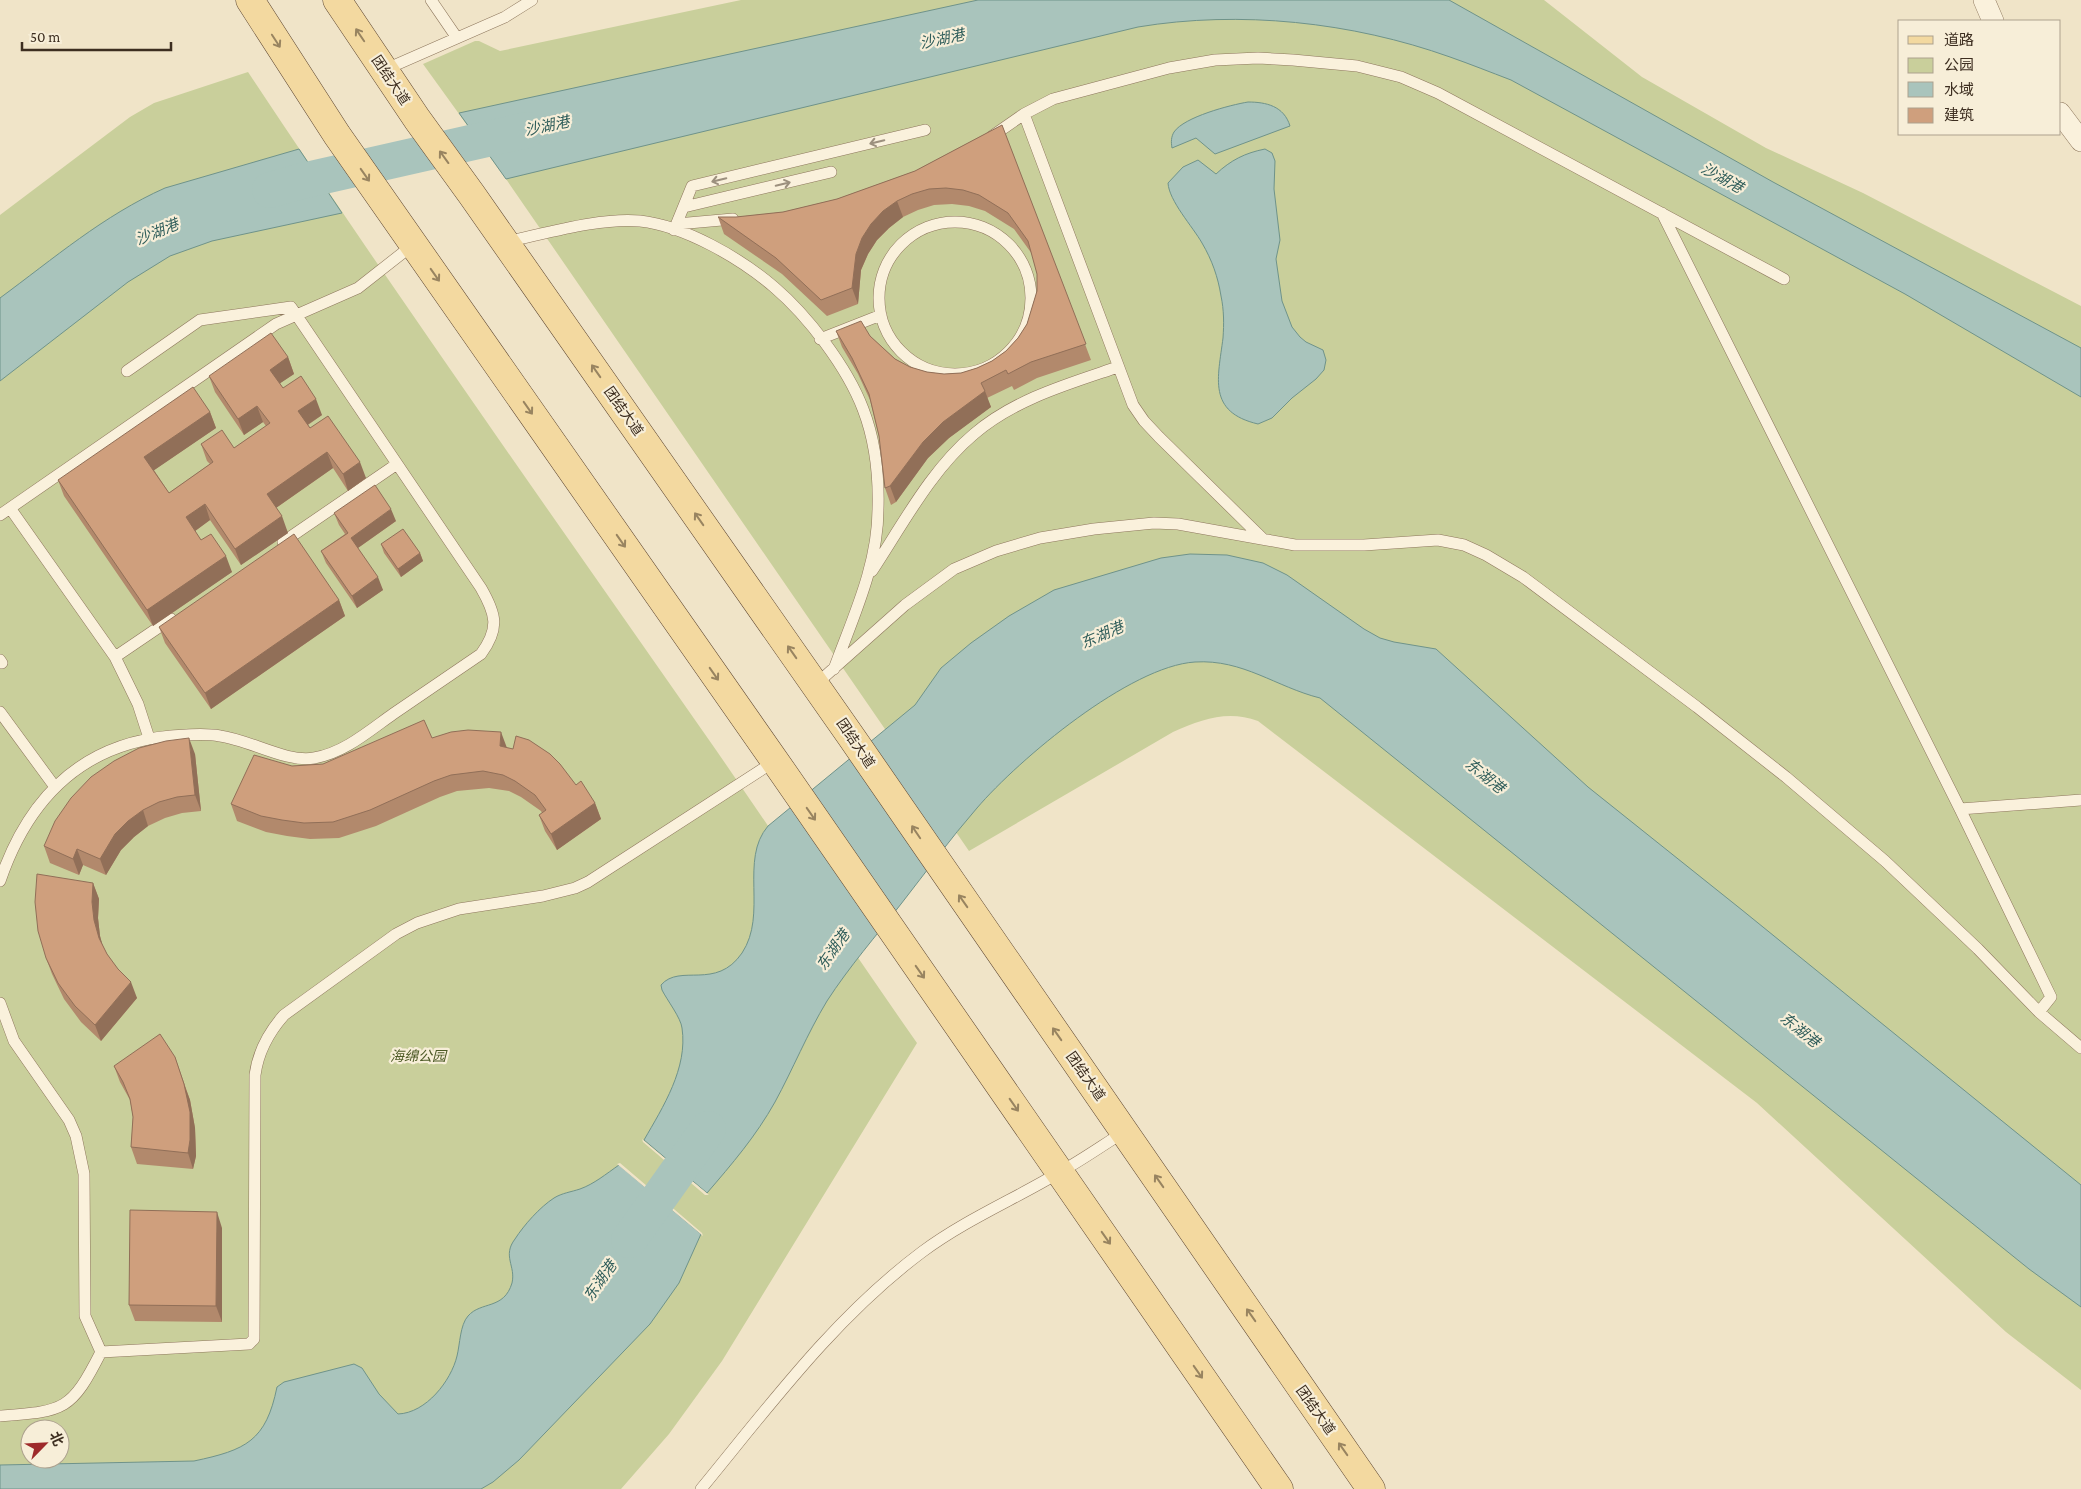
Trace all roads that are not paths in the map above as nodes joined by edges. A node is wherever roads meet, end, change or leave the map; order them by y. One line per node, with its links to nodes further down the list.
1 (250, 0): 20 (main road, one-way to 20)
2 (337, 0): 8 (main road, 团结大道, one-way to 2)
3 (431, 0): 7 (lane)
4 (1984, 0): 6 (street)
5 (526, 2): 7 (lane)
6 (1993, 20)
7 (457, 38): 8 (lane)
8 (384, 70): 19 (main road, 团结大道, one-way to 8)
9 (1024, 114): 12 (lane); 16 (lane); 25 (lane)
10 (2061, 114): 13 (street)
11 (925, 130): 15 (lane, one-way to 15)
12 (984, 141)
13 (2081, 142)
14 (831, 172): 15 (lane, one-way to 14)
15 (684, 207): 18 (lane)
16 (1662, 213): 21 (lane); 40 (lane)
17 (745, 218): 18 (lane)
18 (675, 227): 19 (lane); 24 (lane)
19 (505, 242): 34 (main road, 团结大道, one-way to 19)
20 (414, 244): 22 (lane); 37 (main road, one-way to 37)
21 (1784, 279)
22 (296, 315): 26 (lane); 27 (lane); 28 (lane)
23 (881, 315): 23 (lane); 24 (lane)
24 (820, 339): 31 (lane)
25 (1118, 367): 29 (lane); 31 (lane)
26 (126, 371)
27 (397, 464): 30 (lane); 36 (lane)
28 (5, 512): 33 (lane)
29 (1264, 540): 34 (lane); 43 (lane)
30 (276, 547)
31 (868, 576): 34 (lane)
32 (180, 613): 33 (lane)
33 (115, 657): 36 (lane)
34 (824, 678): 45 (main road, 团结大道, one-way to 34)
35 (0, 712): 38 (lane)
36 (149, 738): 38 (lane)
37 (779, 768): 46 (main road, one-way to 46); 47 (lane)
38 (55, 787): 41 (lane)
39 (2081, 800): 40 (lane)
40 (1960, 809): 43 (lane)
41 (0, 881)
42 (0, 1003): 47 (lane)
43 (2039, 1012): 44 (lane)
44 (2081, 1048)
45 (1125, 1132): 46 (lane); 51 (main road, 团结大道, one-way to 45)
46 (1061, 1172): 49 (lane); 50 (main road, one-way to 50)
47 (101, 1352): 48 (lane)
48 (0, 1416)
49 (701, 1489)
50 (1279, 1489)
51 (1371, 1489)

